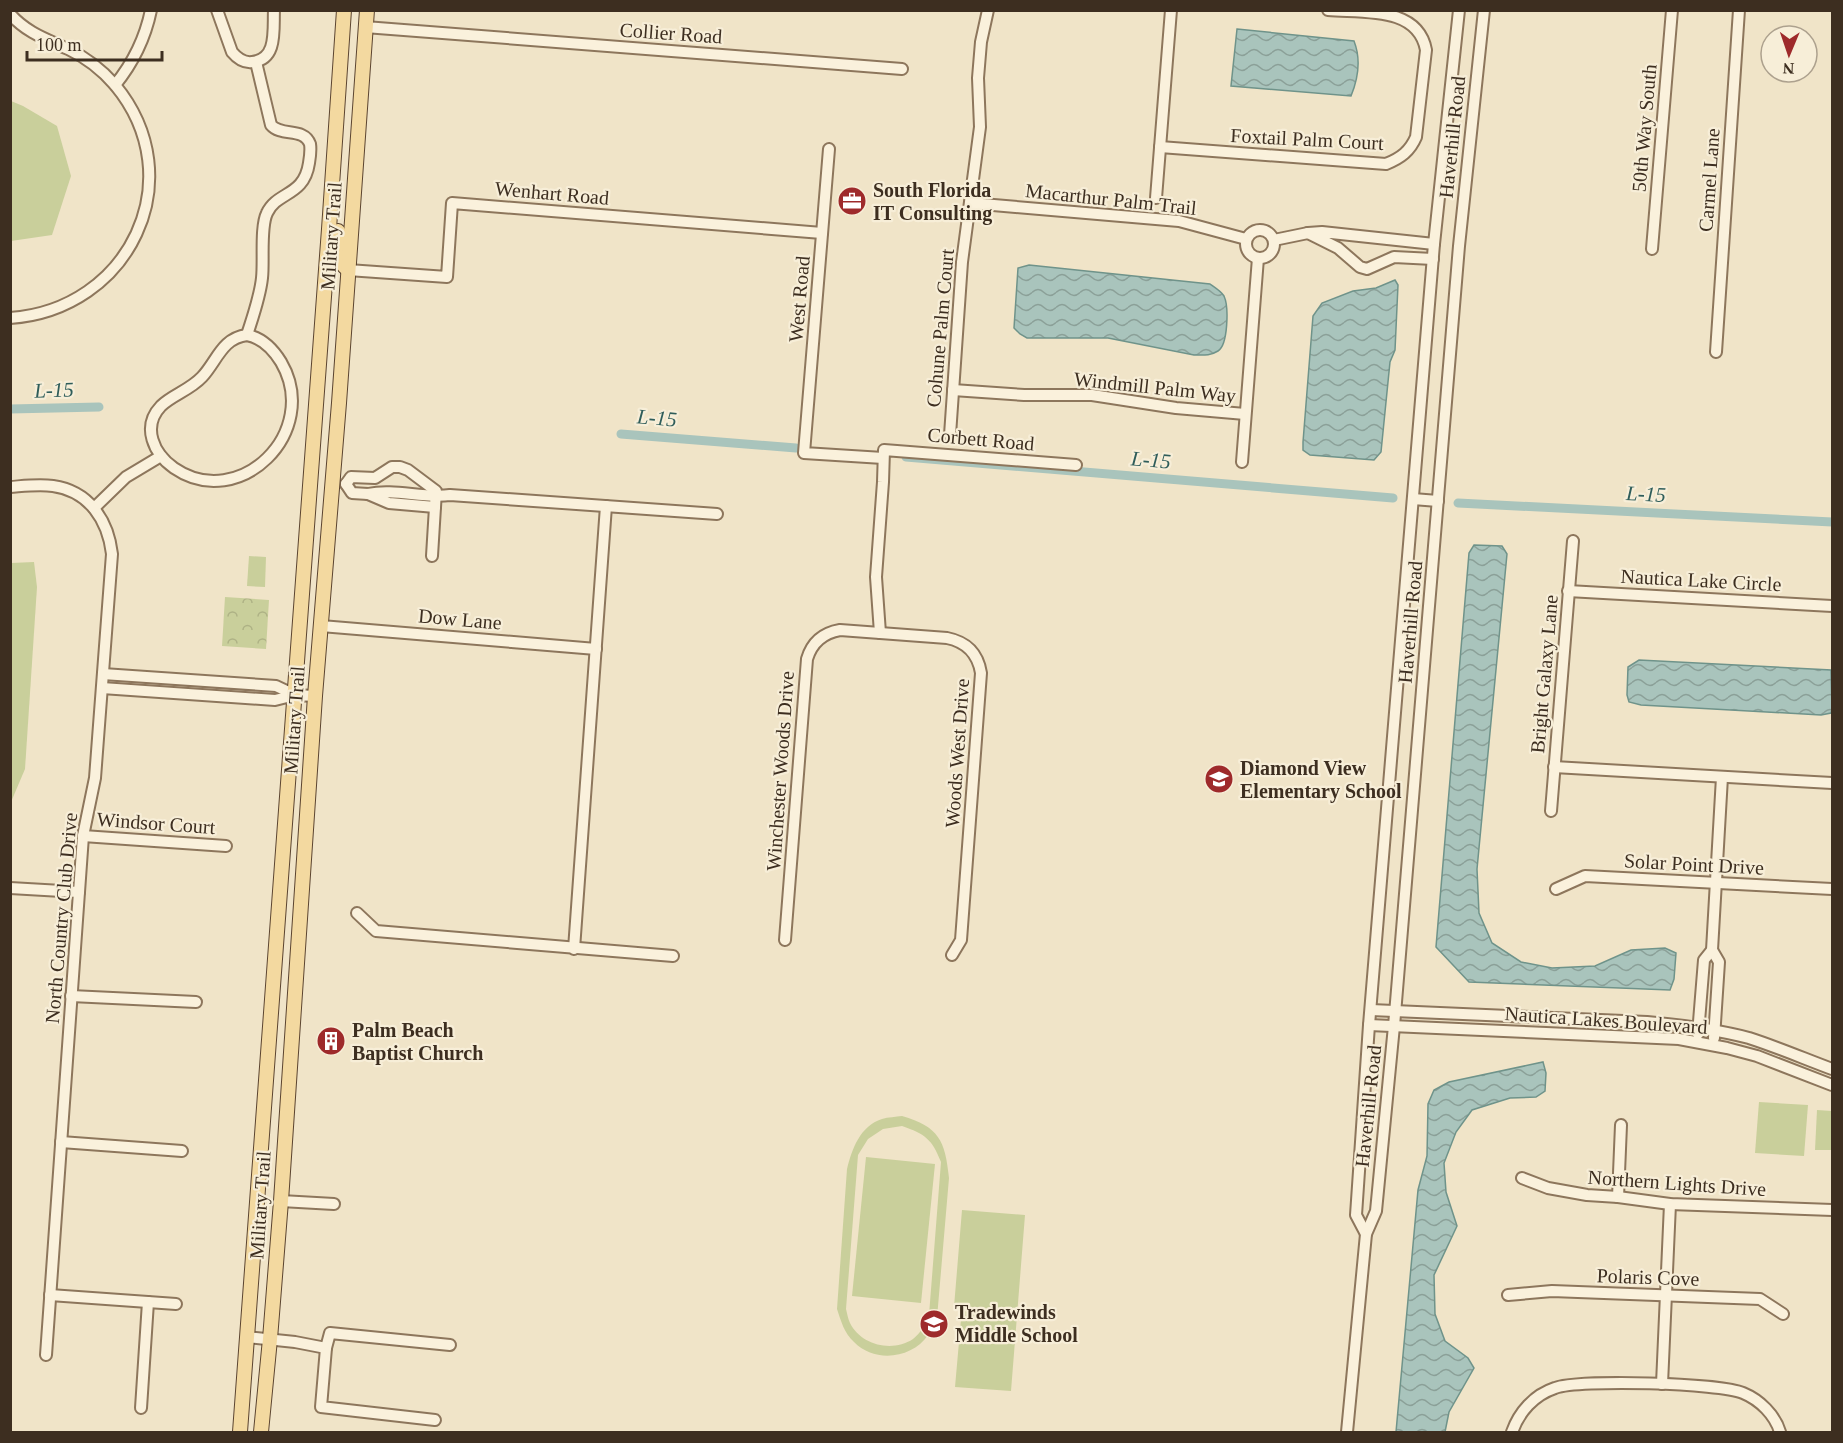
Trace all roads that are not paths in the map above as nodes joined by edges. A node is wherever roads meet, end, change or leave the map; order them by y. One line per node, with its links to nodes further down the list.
1 (151, 10): 17 (street)
2 (217, 10): 15 (street)
3 (274, 10): 15 (street)
4 (344, 10): 18 (main road, Military Trail)
5 (367, 10): 14 (main road, Military Trail)
6 (988, 10): 22 (street, Cohune Palm Court)
7 (1171, 10): 19 (street)
8 (1328, 10): 19 (street, Foxtail Palm Court)
9 (1459, 10): 27 (street, Haverhill Road)
10 (1484, 10): 50 (street, Haverhill Road)
11 (1672, 10): 28 (street, 50th Way South)
12 (1739, 10): 35 (street, Carmel Lane)
13 (10, 14): 17 (street)
14 (365, 27): 16 (street, Collier Road); 31 (main road, Military Trail)
15 (256, 62): 34 (street)
16 (902, 69)
17 (115, 85): 33 (street)
18 (335, 138): 31 (main road); 32 (main road, Military Trail)
19 (1160, 147): 21 (street)
20 (829, 149): 23 (street, West Road)
21 (1156, 198)
22 (970, 203): 25 (street, Macarthur Palm Trail); 37 (street, Cohune Palm Court)
23 (822, 233): 31 (street, Wenhart Road); 40 (street, West Road)
24 (1308, 233): 26 (street); 27 (street); 30 (street)
25 (1246, 239): 26 (street); 29 (street)
26 (1274, 240): 29 (street)
27 (1434, 244): 30 (street, Haverhill Road)
28 (1652, 249)
29 (1258, 258): 38 (street)
30 (1433, 259): 48 (street, Haverhill Road)
31 (348, 270): 36 (main road, Military Trail)
32 (326, 276): 36 (main road); 64 (main road, Military Trail)
33 (10, 318)
34 (247, 335): 42 (street); 42 (street)
35 (1716, 352)
36 (340, 387): 46 (main road, Military Trail)
37 (953, 390): 38 (street, Windmill Palm Way); 39 (street, Cohune Palm Court)
38 (1245, 414): 43 (street)
39 (950, 435)
40 (804, 453): 41 (street, Corbett Road)
41 (884, 454): 44 (street, Corbett Road); 60 (street)
42 (160, 456): 53 (street)
43 (1242, 462)
44 (1076, 465)
45 (419, 478): 46 (street); 49 (street); 51 (street)
46 (339, 483): 49 (street); 59 (main road, Military Trail)
47 (10, 487): 53 (street, North Country Club Drive)
48 (1413, 499): 50 (street); 85 (street, Haverhill Road)
49 (411, 500): 51 (street)
50 (1438, 501): 86 (street, Haverhill Road)
51 (436, 502): 52 (street); 56 (street)
52 (606, 506): 54 (street); 61 (street)
53 (94, 508): 62 (street, North Country Club Drive)
54 (717, 514)
55 (1573, 541): 57 (street, Bright Galaxy Lane)
56 (432, 556)
57 (1568, 591): 58 (street, Nautica Lake Circle); 66 (street, Bright Galaxy Lane)
58 (1833, 606)
59 (321, 626): 61 (street, Dow Lane); 65 (main road, Military Trail)
60 (880, 633): 78 (street, Winchester Woods Drive); 81 (street, Woods West Drive)
61 (596, 649): 79 (street)
62 (103, 674): 63 (street, North Country Club Drive); 64 (street)
63 (102, 688): 64 (street); 70 (street, North Country Club Drive)
64 (295, 694): 65 (street); 111 (main road, Military Trail)
65 (315, 696): 100 (main road, Military Trail)
66 (1554, 767): 67 (street); 69 (street, Bright Galaxy Lane)
67 (1722, 777): 68 (street); 72 (street)
68 (1833, 783)
69 (1551, 811)
70 (83, 836): 71 (street, Windsor Court); 76 (street, North Country Club Drive)
71 (226, 846)
72 (1717, 884): 74 (street, Solar Point Drive); 75 (street, Solar Point Drive); 80 (street)
73 (10, 888): 76 (street)
74 (1556, 889)
75 (1833, 889)
76 (79, 892): 83 (street, North Country Club Drive)
77 (357, 913): 79 (street)
78 (786, 940)
79 (574, 949): 82 (street)
80 (1712, 950): 89 (street); 90 (street)
81 (952, 955)
82 (673, 956)
83 (71, 996): 84 (street); 96 (street, North Country Club Drive)
84 (196, 1002)
85 (1371, 1010): 86 (street, Nautica Lakes Boulevard); 87 (street, Haverhill Road)
86 (1395, 1011): 88 (street, Haverhill Road); 89 (street, Nautica Lakes Boulevard)
87 (1370, 1025): 88 (street, Nautica Lakes Boulevard); 104 (street, Haverhill Road)
88 (1394, 1026): 91 (street, Nautica Lakes Boulevard); 104 (street, Haverhill Road)
89 (1698, 1028): 90 (street, Nautica Lakes Boulevard); 91 (street)
90 (1714, 1031): 92 (street); 93 (street, Nautica Lakes Boulevard)
91 (1697, 1042): 92 (street, Nautica Lakes Boulevard)
92 (1713, 1045): 94 (street, Nautica Lakes Boulevard)
93 (1833, 1070)
94 (1833, 1085)
95 (1621, 1125): 99 (street)
96 (61, 1142): 97 (street); 105 (street, North Country Club Drive)
97 (182, 1150)
98 (1522, 1178): 99 (street, Northern Lights Drive)
99 (1618, 1197): 102 (street, Northern Lights Drive)
100 (281, 1201): 101 (street); 112 (main road, Military Trail)
101 (334, 1204)
102 (1670, 1204): 103 (street, Northern Lights Drive); 107 (street)
103 (1833, 1210)
104 (1366, 1234): 121 (street, Haverhill Road)
105 (50, 1295): 108 (street); 115 (street, North Country Club Drive)
106 (1508, 1295): 107 (street, Polaris Cove)
107 (1666, 1295): 110 (street, Polaris Cove); 116 (street)
108 (148, 1302): 109 (street); 117 (street)
109 (176, 1304)
110 (1783, 1314)
111 (247, 1337): 112 (street); 119 (main road, Military Trail)
112 (270, 1339): 114 (street); 120 (main road, Military Trail)
113 (450, 1345): 114 (street)
114 (326, 1348): 118 (street)
115 (46, 1355)
116 (1662, 1384): 122 (street); 123 (street)
117 (141, 1408)
118 (435, 1420)
119 (240, 1432)
120 (261, 1432)
121 (1347, 1432)
122 (1512, 1432)
123 (1780, 1432)

